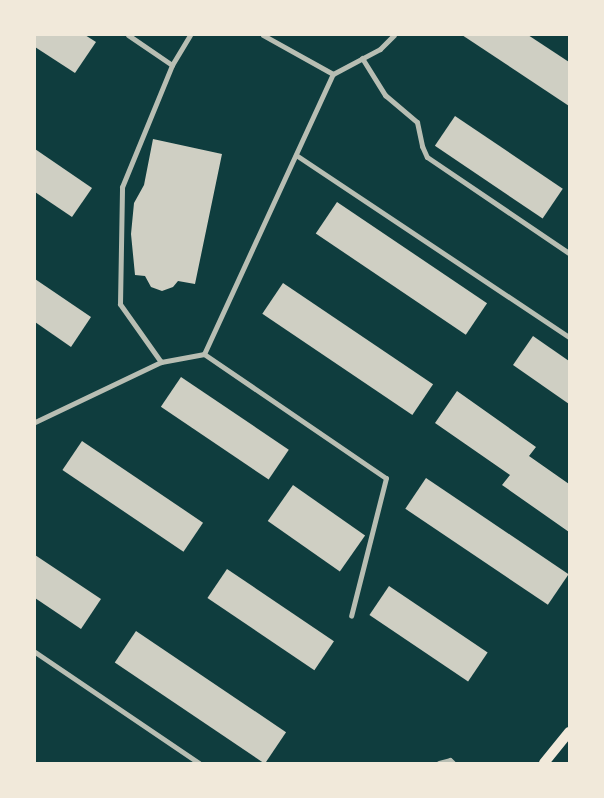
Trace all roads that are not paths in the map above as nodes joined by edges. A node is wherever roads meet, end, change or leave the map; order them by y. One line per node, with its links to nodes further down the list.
1 (128, 35): 6 (street)
2 (190, 35): 6 (street)
3 (263, 35): 7 (street)
4 (394, 35): 5 (street)
5 (362, 58): 7 (street); 9 (street)
6 (172, 65): 12 (street)
7 (333, 74): 8 (street)
8 (296, 155): 10 (street); 11 (street)
9 (569, 253)
10 (569, 337)
11 (204, 354): 12 (street); 14 (street)
12 (161, 362): 13 (street)
13 (35, 422)
14 (351, 616)
15 (35, 652): 17 (street)
16 (569, 732): 20 (main road)
17 (199, 763)
18 (439, 763): 19 (street)
19 (453, 763)
20 (544, 763)

